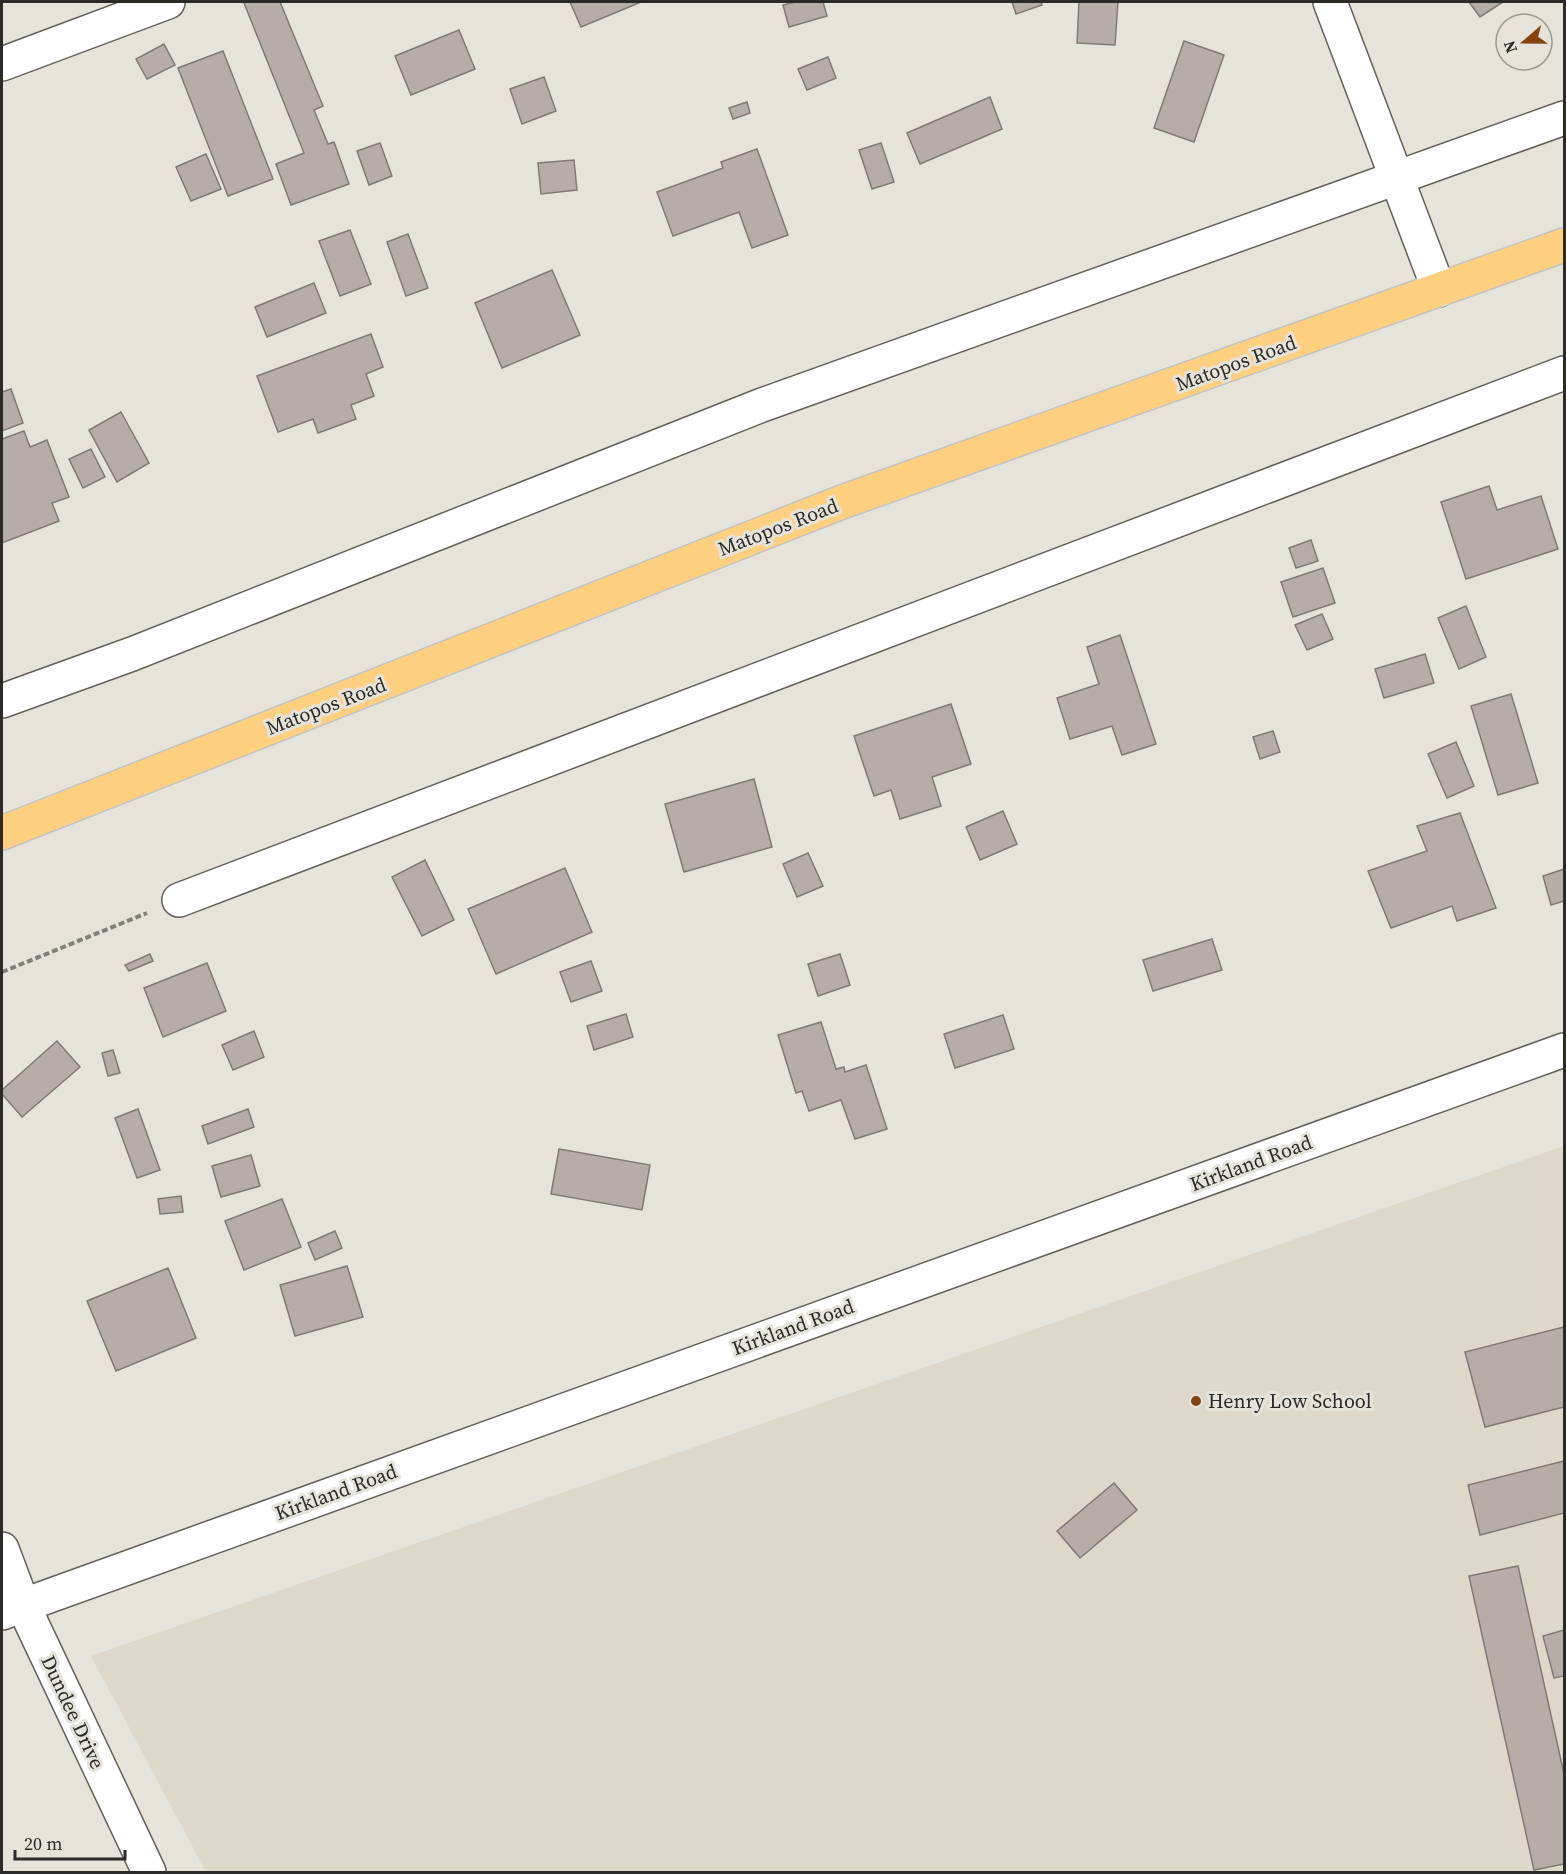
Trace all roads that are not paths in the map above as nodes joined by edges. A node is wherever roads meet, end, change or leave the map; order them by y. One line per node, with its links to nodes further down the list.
1 (168, 2): 3 (street)
2 (1330, 2): 5 (street)
3 (2, 64)
4 (1564, 118): 5 (street)
5 (1396, 178): 7 (street); 9 (street)
6 (1564, 245): 7 (main road, Matopos Road)
7 (1439, 290): 10 (main road, Matopos Road)
8 (1564, 373): 12 (street)
9 (2, 701)
10 (11, 829): 11 (main road)
11 (2, 853)
12 (179, 900)
13 (1564, 1050): 15 (street, Kirkland Road)
14 (2, 1549): 15 (street, Dundee Drive)
15 (12, 1609): 16 (street, Dundee Drive)
16 (149, 1872)

